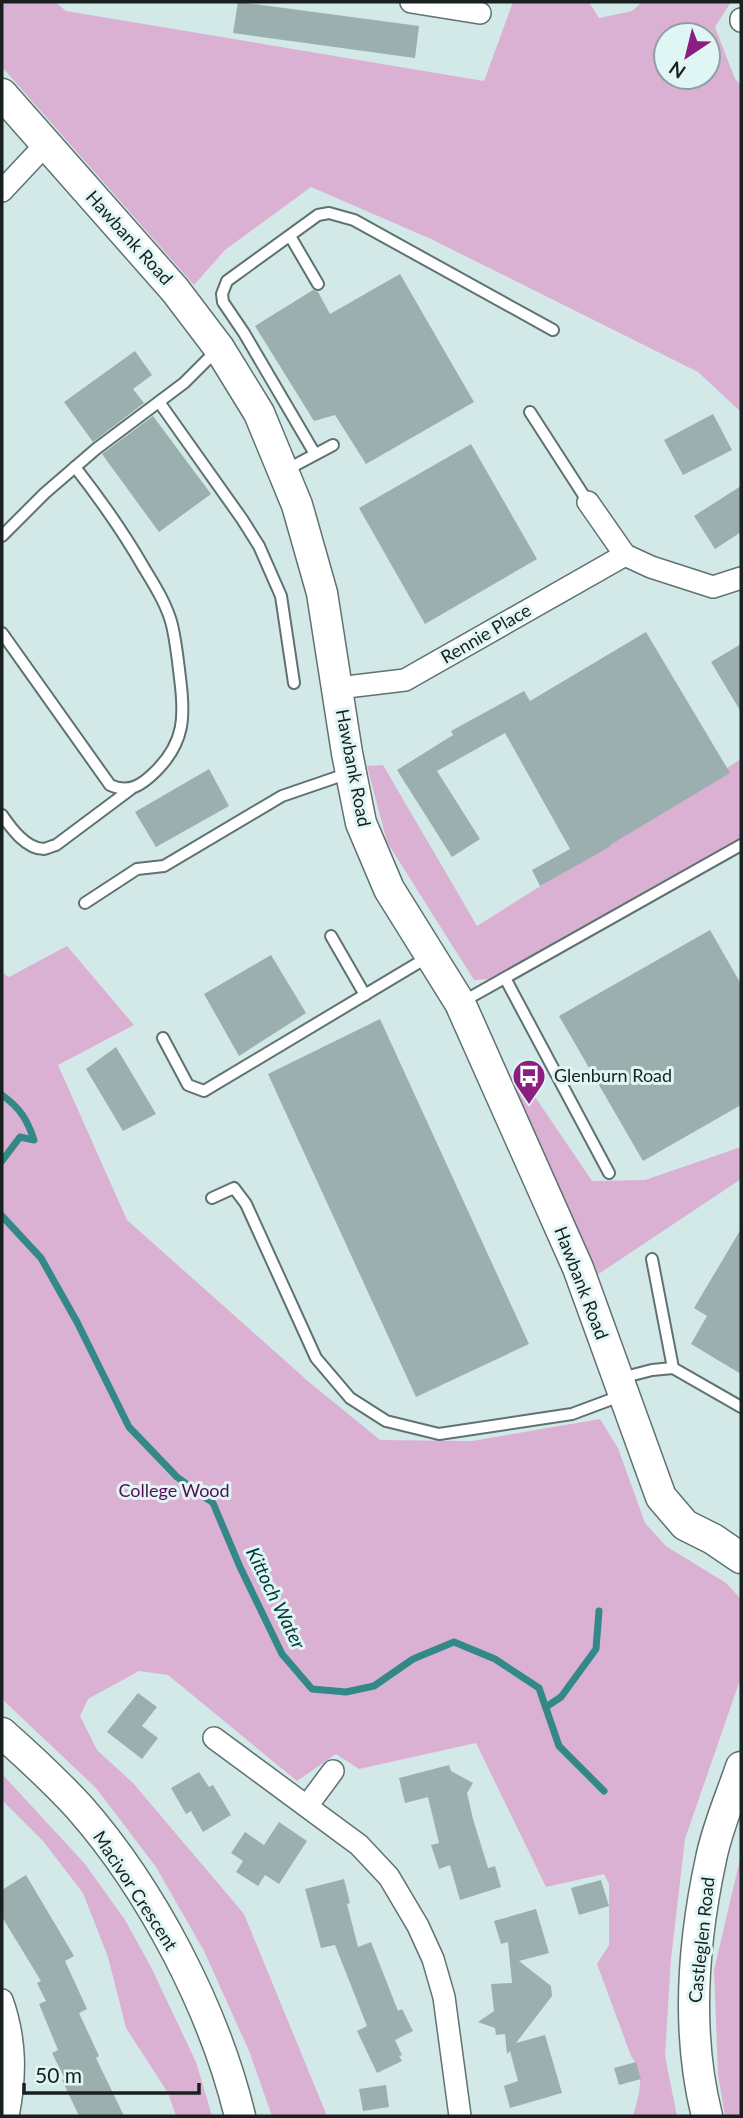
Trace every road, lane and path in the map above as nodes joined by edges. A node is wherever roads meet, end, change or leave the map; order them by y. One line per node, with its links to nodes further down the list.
1 (411, 2): 2 (street)
2 (480, 13)
3 (2, 94): 4 (street, Hawbank Road)
4 (46, 144): 5 (street); 9 (street, Hawbank Road)
5 (2, 191)
6 (290, 236): 7 (lane); 8 (lane); 13 (lane)
7 (318, 284)
8 (553, 330)
9 (219, 348): 10 (lane); 15 (street, Hawbank Road)
10 (159, 402): 14 (lane); 21 (lane)
11 (530, 412): 16 (lane)
12 (333, 445): 13 (lane)
13 (315, 454): 15 (lane)
14 (75, 467): 17 (lane); 24 (lane)
15 (284, 471): 22 (street, Hawbank Road)
16 (588, 502): 18 (street)
17 (2, 536)
18 (625, 555): 19 (street); 22 (street, Rennie Place)
19 (741, 578)
20 (2, 633): 24 (lane)
21 (294, 684)
22 (338, 688): 23 (street, Hawbank Road)
23 (351, 772): 27 (lane); 29 (street, Hawbank Road)
24 (134, 788): 25 (lane)
25 (2, 815)
26 (741, 845): 30 (lane)
27 (85, 903)
28 (331, 936): 31 (lane)
29 (430, 955): 31 (lane); 32 (street, Hawbank Road)
30 (505, 978): 32 (lane); 34 (lane)
31 (365, 995): 33 (lane)
32 (460, 1003): 38 (street, Hawbank Road)
33 (163, 1038)
34 (609, 1173)
35 (212, 1198): 38 (lane)
36 (652, 1259): 37 (lane)
37 (673, 1368): 38 (lane); 39 (lane)
38 (620, 1387): 40 (street, Hawbank Road)
39 (741, 1408)
40 (727, 1539): 41 (street, Hawbank Road)
41 (741, 1558)
42 (2, 1733): 49 (street, Macivor Crescent)
43 (214, 1738): 46 (street)
44 (741, 1767): 51 (street, Castleglen Road)
45 (333, 1771): 46 (street)
46 (307, 1806): 50 (street)
47 (2, 2000): 48 (street)
48 (8, 2116)
49 (240, 2116)
50 (460, 2116)
51 (707, 2116)

